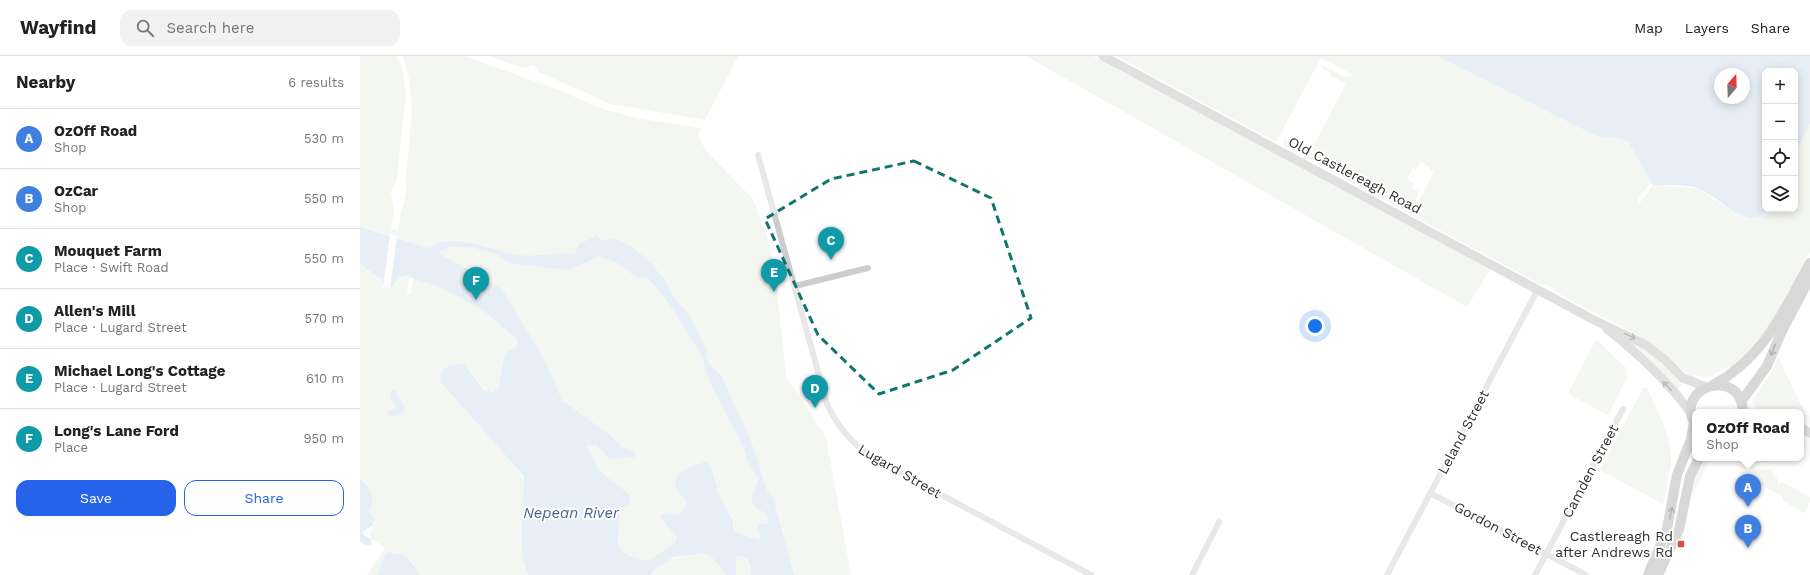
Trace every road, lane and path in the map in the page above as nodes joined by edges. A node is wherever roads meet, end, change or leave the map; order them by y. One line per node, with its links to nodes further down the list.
1 (1103, 56): 7 (street, Old Castlereagh Road)
2 (758, 155): 6 (street, Lugard Street)
3 (1810, 263): 9 (main road)
4 (868, 268): 6 (street)
5 (1810, 278): 10 (main road, one-way to 10)
6 (795, 286): 21 (street, Lugard Street)
7 (1538, 290): 8 (street, Old Castlereagh Road); 18 (street, Leland Street)
8 (1594, 320): 9 (street, Old Castlereagh Road, one-way to 9); 13 (street, Old Castlereagh Road, one-way to 8)
9 (1710, 386): 10 (main road); 12 (main road)
10 (1743, 408)
11 (1623, 409): 20 (street, Camden Street)
12 (1694, 409)
13 (1692, 418)
14 (1692, 430): 26 (main road, one-way to 14)
15 (1804, 430): 16 (street)
16 (1804, 434)
17 (1698, 461): 27 (main road)
18 (1430, 493): 20 (street, Gordon Street); 23 (street, Leland Street)
19 (1219, 522): 22 (street)
20 (1546, 554): 24 (street, Camden Street); 25 (street, Gordon Street)
21 (1091, 575)
22 (1192, 575)
23 (1387, 575)
24 (1535, 575)
25 (1586, 575)
26 (1648, 575)
27 (1658, 575)

